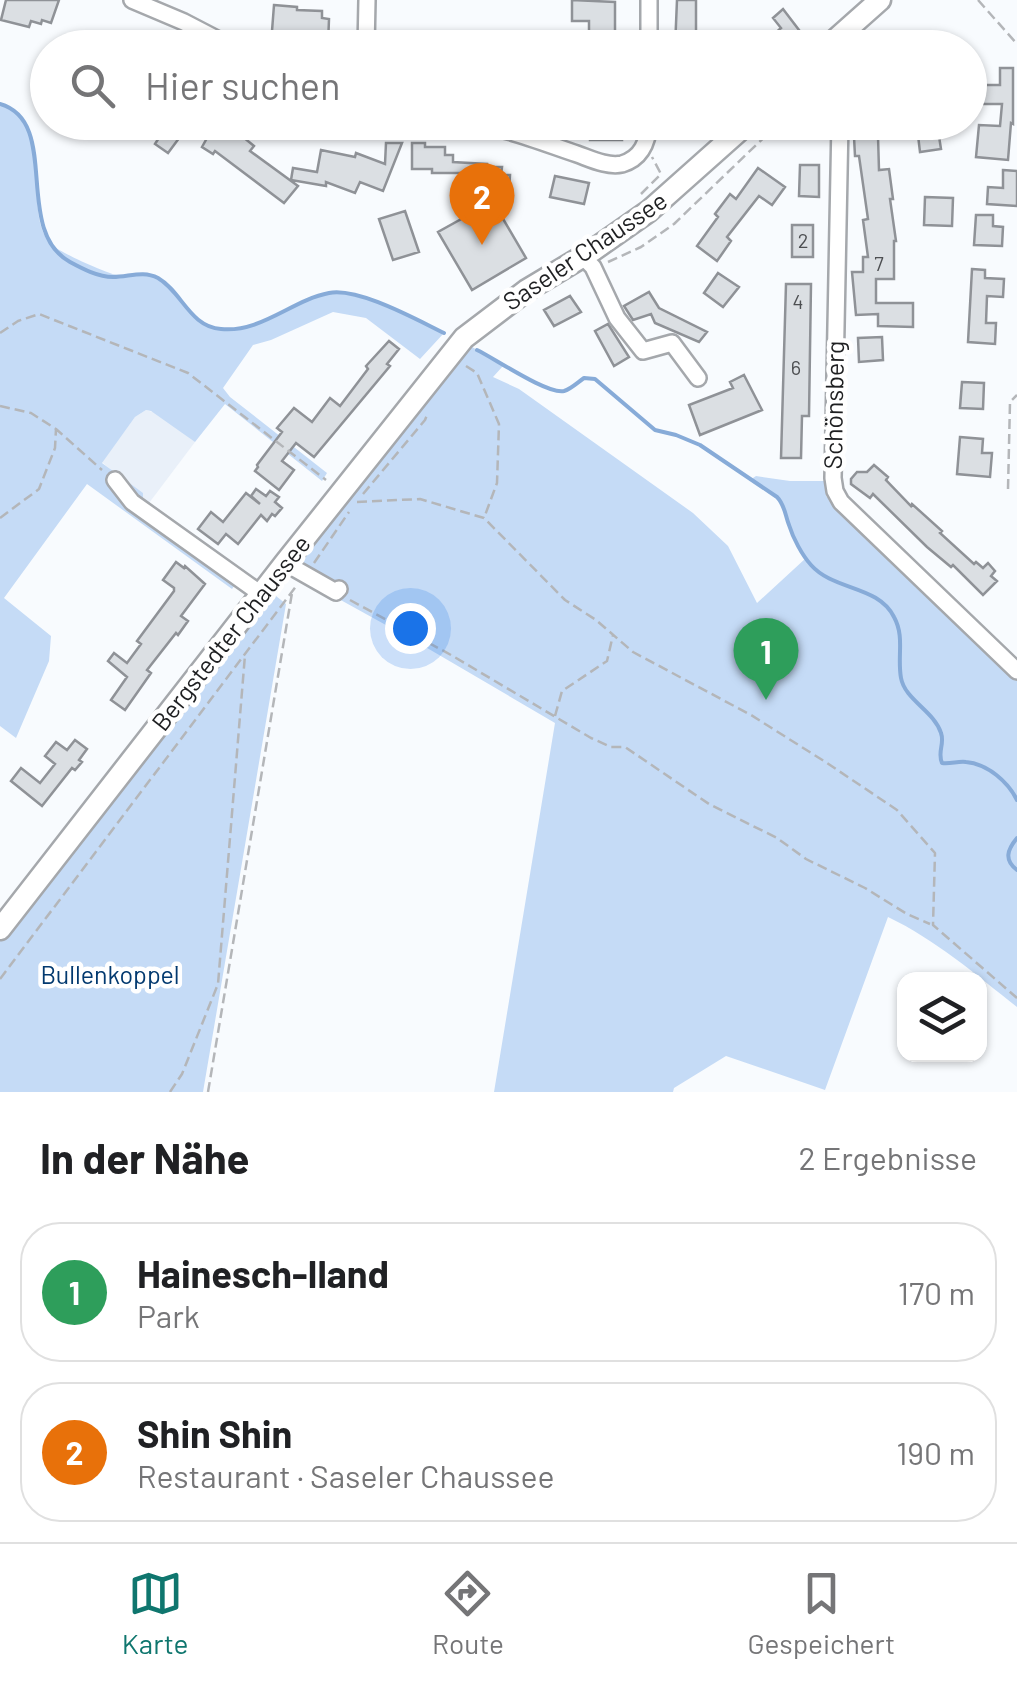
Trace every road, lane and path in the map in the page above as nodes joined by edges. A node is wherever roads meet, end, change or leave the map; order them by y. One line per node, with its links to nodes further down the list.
1 (132, 0): 6 (street)
2 (367, 0): 7 (street)
3 (649, 0): 8 (street)
4 (978, 0): 10 (path)
5 (869, 4): 9 (main road)
6 (196, 30)
7 (366, 30)
8 (649, 30)
9 (846, 30)
10 (1017, 44)
11 (535, 140): 16 (street)
12 (646, 140): 16 (street)
13 (729, 140): 18 (main road, Saseler Chaussee)
14 (761, 140): 18 (path)
15 (840, 140): 38 (street, Schönsberg)
16 (644, 149): 17 (path)
17 (638, 196)
18 (588, 262): 20 (main road, Saseler Chaussee); 22 (street)
19 (0, 333): 28 (path)
20 (464, 338): 21 (main road, Bergstedter Chaussee)
21 (449, 356): 28 (main road, Bergstedter Chaussee); 30 (path)
22 (698, 378)
23 (1017, 395): 27 (path)
24 (0, 406): 25 (path)
25 (56, 429): 26 (path); 29 (path)
26 (115, 480): 35 (street)
27 (1008, 489)
28 (342, 491): 30 (path); 31 (main road, Bergstedter Chaussee)
29 (0, 518)
30 (484, 518): 36 (path)
31 (284, 563): 32 (street); 35 (main road, Bergstedter Chaussee)
32 (306, 575): 33 (street); 34 (path)
33 (329, 590): 39 (path)
34 (292, 592): 37 (path); 45 (path)
35 (261, 594): 41 (main road, Bergstedter Chaussee)
36 (613, 635): 39 (path); 40 (path)
37 (245, 653): 42 (path); 44 (path)
38 (1017, 671)
39 (554, 718): 40 (path)
40 (933, 925): 43 (path)
41 (0, 930)
42 (0, 979)
43 (1017, 998)
44 (170, 1092)
45 (208, 1092)

